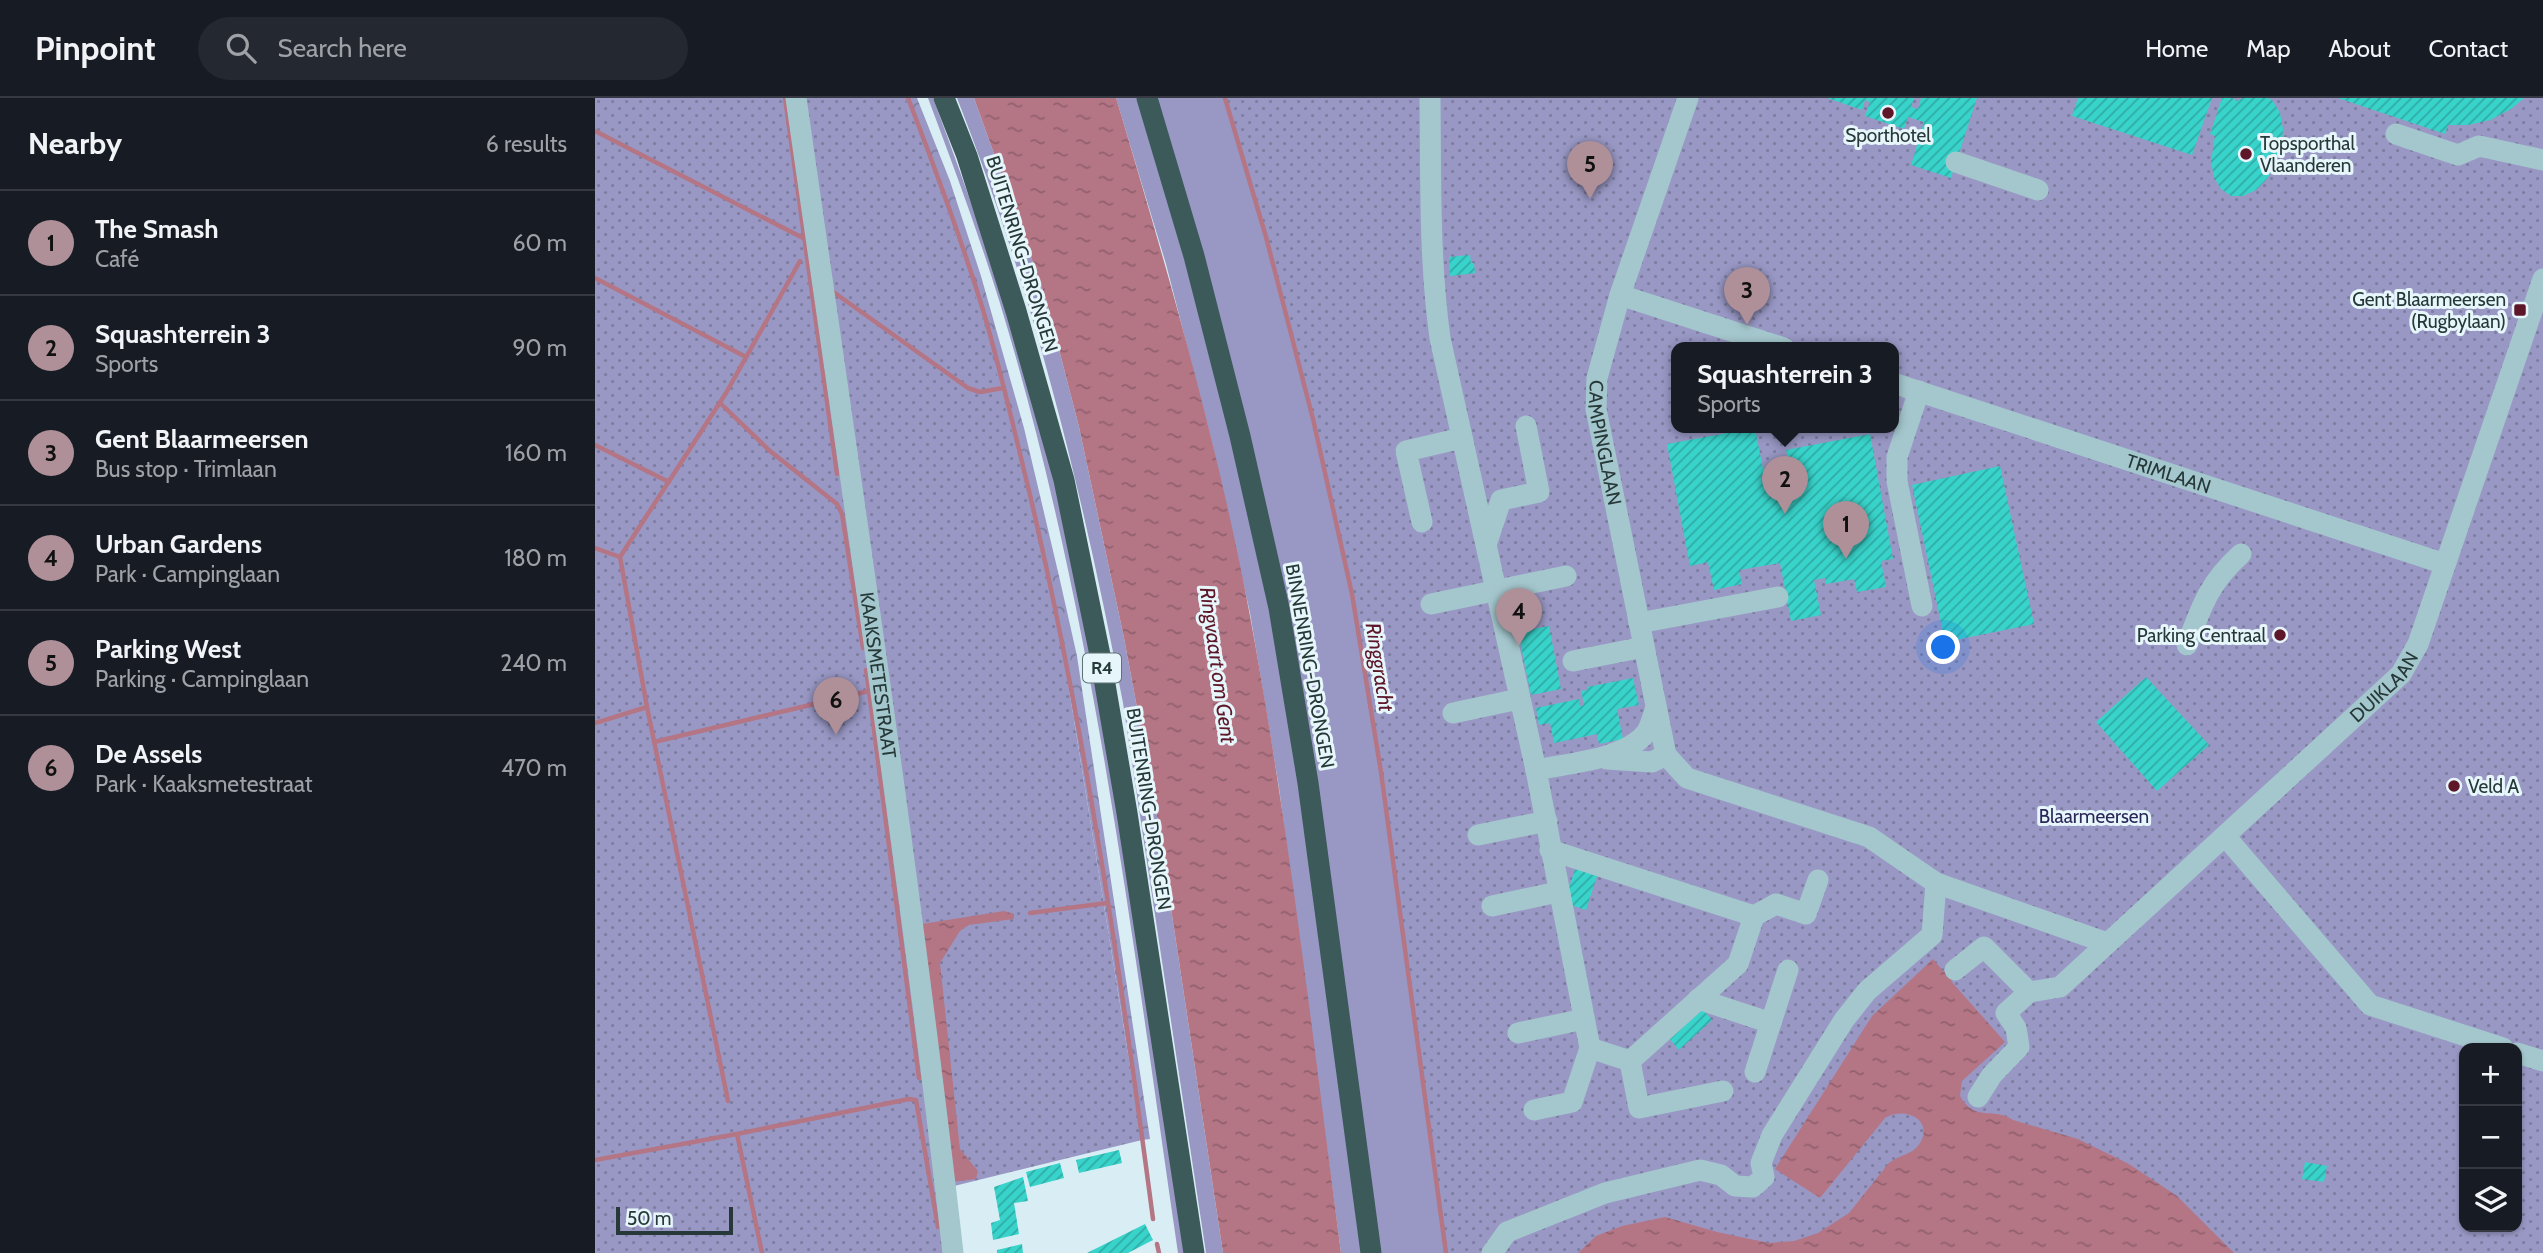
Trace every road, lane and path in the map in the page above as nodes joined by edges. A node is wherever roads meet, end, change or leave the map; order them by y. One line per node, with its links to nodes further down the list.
1 (796, 98): 63 (street, KAAKSMETESTRAAT)
2 (944, 98): 64 (highway, BUITENRING-DRONGEN / R4)
3 (1147, 98): 65 (highway, BINNENRING-DRONGEN)
4 (1430, 98): 17 (street)
5 (1688, 98): 11 (street, CAMPINGLAAN)
6 (2396, 134): 7 (street)
7 (2543, 160)
8 (1956, 162): 9 (street)
9 (2038, 190)
10 (2543, 279): 12 (street, DUIKLAAN)
11 (1621, 295): 13 (street); 27 (street, CAMPINGLAAN)
12 (2534, 334): 21 (street, DUIKLAAN)
13 (1766, 342)
14 (1899, 385): 15 (street, TRIMLAAN)
15 (1919, 391): 21 (street, TRIMLAAN); 26 (street)
16 (1526, 426): 19 (street)
17 (1462, 438): 18 (street); 19 (street)
18 (1422, 522)
19 (1487, 542): 23 (street)
20 (2241, 554): 28 (street)
21 (2445, 564): 39 (street, DUIKLAAN)
22 (1566, 576): 23 (street)
23 (1497, 590): 25 (street); 31 (street)
24 (1778, 597): 27 (street)
25 (1431, 604)
26 (1922, 606)
27 (1639, 623): 29 (street, CAMPINGLAAN)
28 (2187, 645)
29 (1644, 648): 30 (street); 32 (street, CAMPINGLAAN)
30 (1573, 661)
31 (1519, 699): 33 (street); 36 (street)
32 (1656, 706): 34 (street, CAMPINGLAAN); 35 (street)
33 (1453, 713)
34 (1666, 755): 35 (street); 42 (street)
35 (1598, 757): 36 (street)
36 (1536, 770): 37 (street)
37 (1547, 821): 38 (street); 40 (street)
38 (1478, 835)
39 (2225, 836): 46 (street, DUIKLAAN); 54 (street)
40 (1550, 850): 43 (street); 45 (street)
41 (1818, 880): 45 (street)
42 (1936, 883): 46 (street); 66 (street)
43 (1558, 892): 44 (street); 51 (street)
44 (1492, 906)
45 (1754, 916): 50 (street)
46 (2107, 943): 49 (street, DUIKLAAN)
47 (1789, 970): 52 (street)
48 (1955, 970): 49 (street)
49 (2029, 992): 61 (street)
50 (1698, 999): 52 (street); 57 (street)
51 (1584, 1019): 53 (street); 55 (street)
52 (1771, 1023): 59 (street)
53 (1518, 1033)
54 (2488, 1043)
55 (1590, 1048): 57 (street); 62 (street)
56 (2522, 1055): 58 (street)
57 (1630, 1061): 60 (street)
58 (2543, 1061)
59 (1755, 1072)
60 (1723, 1091)
61 (1977, 1097)
62 (1534, 1110)
63 (953, 1253)
64 (1194, 1253)
65 (1371, 1253)
66 (1492, 1253)

